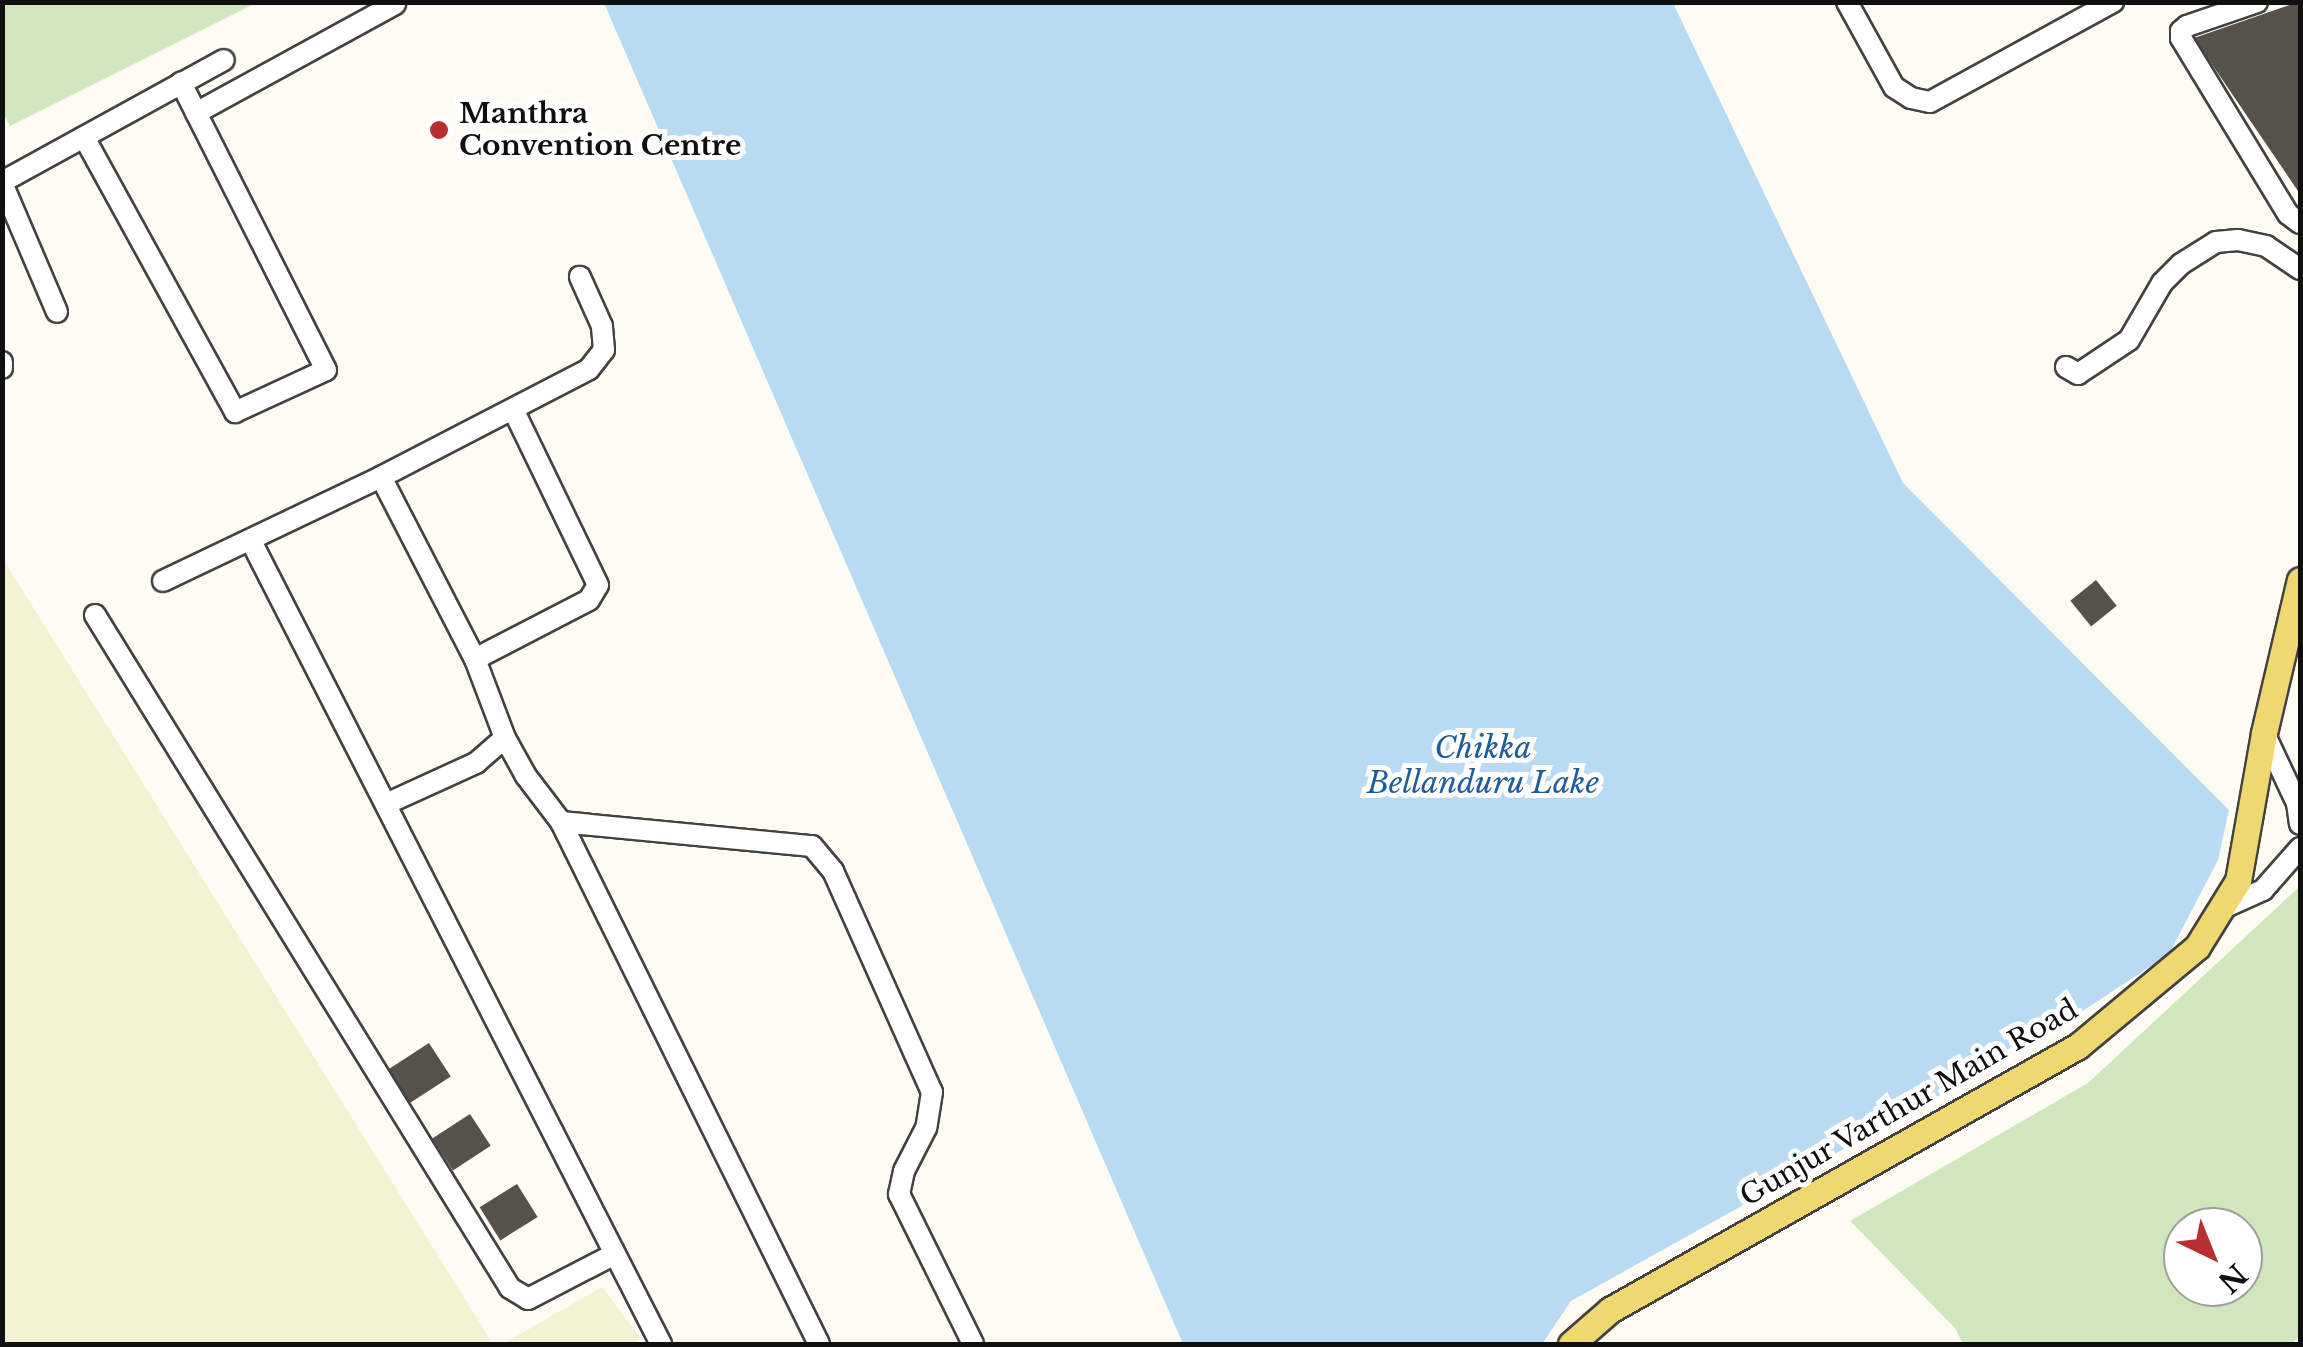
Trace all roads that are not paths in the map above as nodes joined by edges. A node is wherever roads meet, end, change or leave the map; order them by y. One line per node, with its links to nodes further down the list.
1 (1848, 2): 2 (street)
2 (2113, 2)
3 (2257, 2): 10 (street)
4 (394, 4): 7 (street)
5 (224, 60): 6 (street)
6 (181, 83): 7 (street); 8 (street)
7 (196, 113): 8 (street)
8 (84, 137): 9 (street)
9 (2, 182): 13 (street)
10 (2300, 223)
11 (2300, 269): 14 (street)
12 (580, 277): 15 (street)
13 (58, 312)
14 (2066, 367)
15 (513, 409): 16 (street); 21 (street)
16 (381, 477): 17 (street); 21 (street)
17 (251, 540): 19 (street); 24 (street)
18 (2300, 580): 22 (main road, Gunjur Varthur Main Road)
19 (163, 581)
20 (95, 615): 29 (street)
21 (475, 659): 23 (street)
22 (2264, 733): 26 (street); 28 (main road, Gunjur Varthur Main Road)
23 (505, 738): 24 (street); 25 (street)
24 (386, 804): 29 (street)
25 (562, 822): 31 (street); 32 (street)
26 (2300, 824)
27 (2300, 848): 28 (street)
28 (2225, 907): 33 (main road, Gunjur Varthur Main Road)
29 (613, 1256): 30 (street)
30 (662, 1344)
31 (820, 1344)
32 (973, 1344)
33 (1571, 1344)

